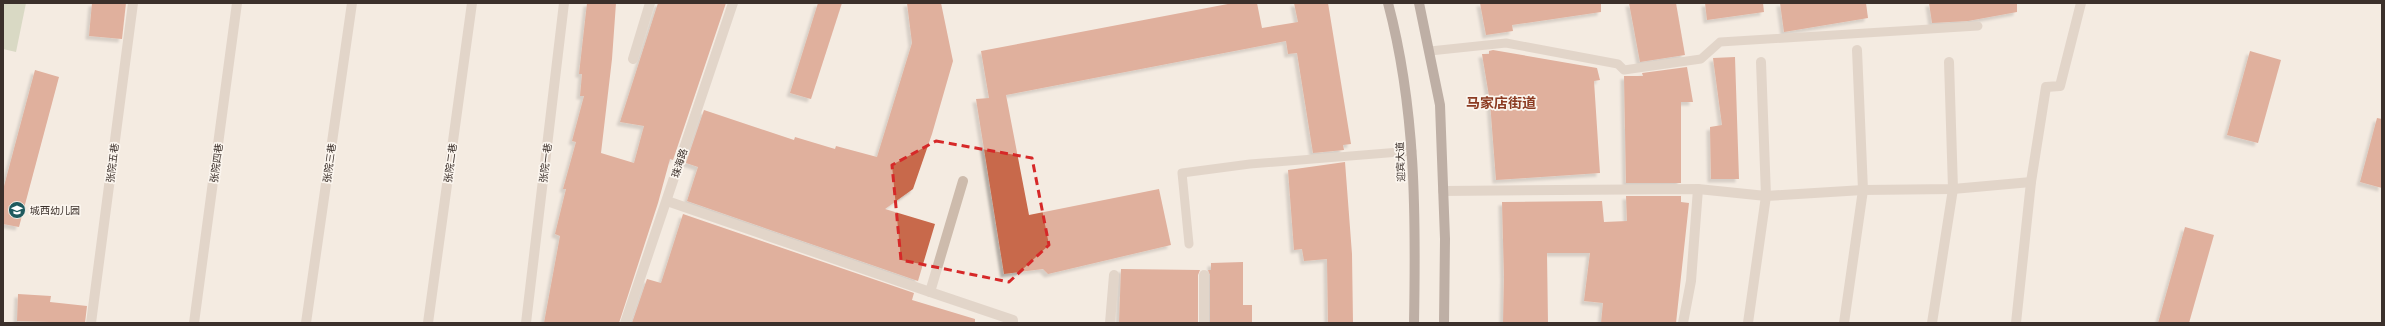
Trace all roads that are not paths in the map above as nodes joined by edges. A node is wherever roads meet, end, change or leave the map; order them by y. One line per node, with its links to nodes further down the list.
1 (133, 3): 33 (street, 张院五巷)
2 (237, 3): 34 (street, 张院四巷)
3 (352, 3): 35 (street, 张院三巷)
4 (472, 3): 36 (street, 张院二巷)
5 (477, 3): 37 (street, 张院二巷)
6 (564, 3): 38 (street, 张院一巷)
7 (570, 3): 39 (street, 张院一巷)
8 (650, 3): 17 (street)
9 (733, 3): 28 (street, 珠海路)
10 (739, 3): 28 (street, 珠海路)
11 (1388, 3): 20 (main road, 迎宾大道)
12 (1419, 3): 16 (main road)
13 (2081, 3): 22 (street)
14 (1978, 26): 16 (lane)
15 (1857, 50): 25 (street)
16 (1430, 51): 26 (main road)
17 (633, 58)
18 (1761, 62): 27 (street)
19 (1949, 62): 24 (street)
20 (1412, 151): 29 (lane); 45 (main road, 迎宾大道)
21 (963, 181): 32 (street)
22 (2031, 182): 24 (street); 51 (street)
23 (1698, 189): 26 (street); 27 (street); 47 (street)
24 (1953, 189): 25 (street); 50 (street)
25 (1863, 190): 27 (street); 49 (street)
26 (1443, 191): 46 (main road)
27 (1766, 196): 48 (street)
28 (670, 202): 32 (street); 40 (street, 珠海路); 41 (street, 珠海路)
29 (1189, 244)
30 (1114, 275): 43 (street)
31 (1204, 275): 44 (street)
32 (930, 292): 42 (street)
33 (91, 323)
34 (194, 323)
35 (306, 323)
36 (428, 323)
37 (434, 323)
38 (526, 323)
39 (532, 323)
40 (625, 323)
41 (632, 323)
42 (1013, 323)
43 (1110, 323)
44 (1204, 323)
45 (1414, 323)
46 (1444, 323)
47 (1683, 323)
48 (1748, 323)
49 (1844, 323)
50 (1932, 323)
51 (2016, 323)

